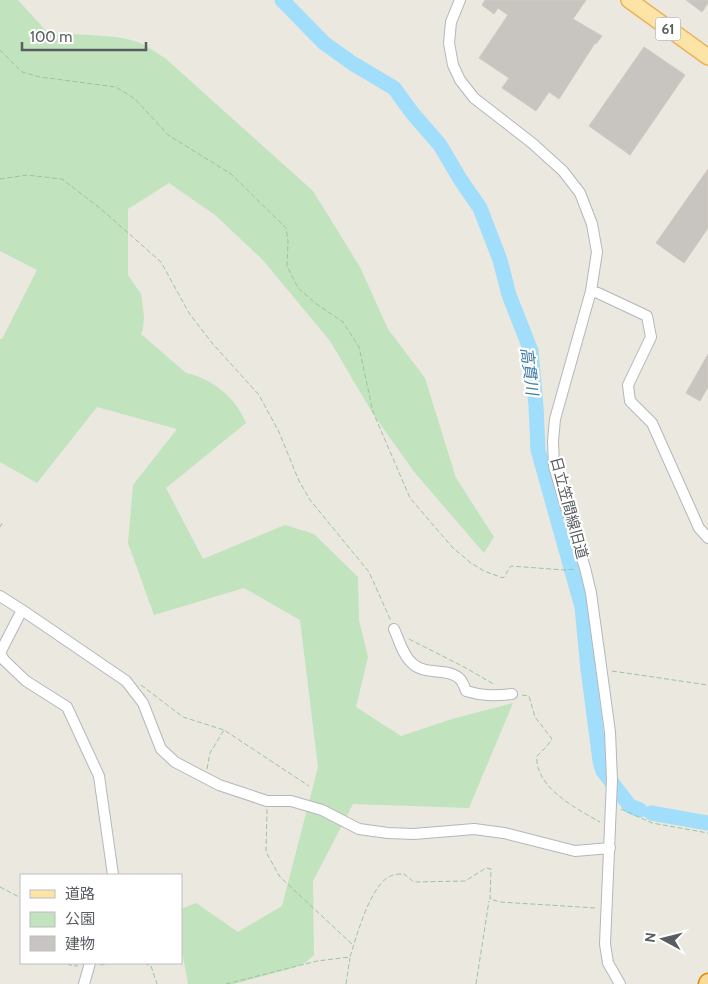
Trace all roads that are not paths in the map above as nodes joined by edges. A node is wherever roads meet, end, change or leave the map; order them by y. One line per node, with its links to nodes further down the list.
1 (460, 0): 4 (street, 日立笠間線旧道)
2 (629, 0): 3 (main road, 61)
3 (708, 57)
4 (591, 291): 5 (street); 10 (street, 日立笠間線旧道)
5 (708, 538)
6 (0, 596): 7 (street)
7 (22, 610): 10 (street); 11 (street)
8 (394, 629): 9 (street)
9 (512, 694)
10 (610, 848): 14 (street, 日立笠間線旧道)
11 (113, 874)
12 (90, 964): 13 (street)
13 (84, 984)
14 (620, 984)

